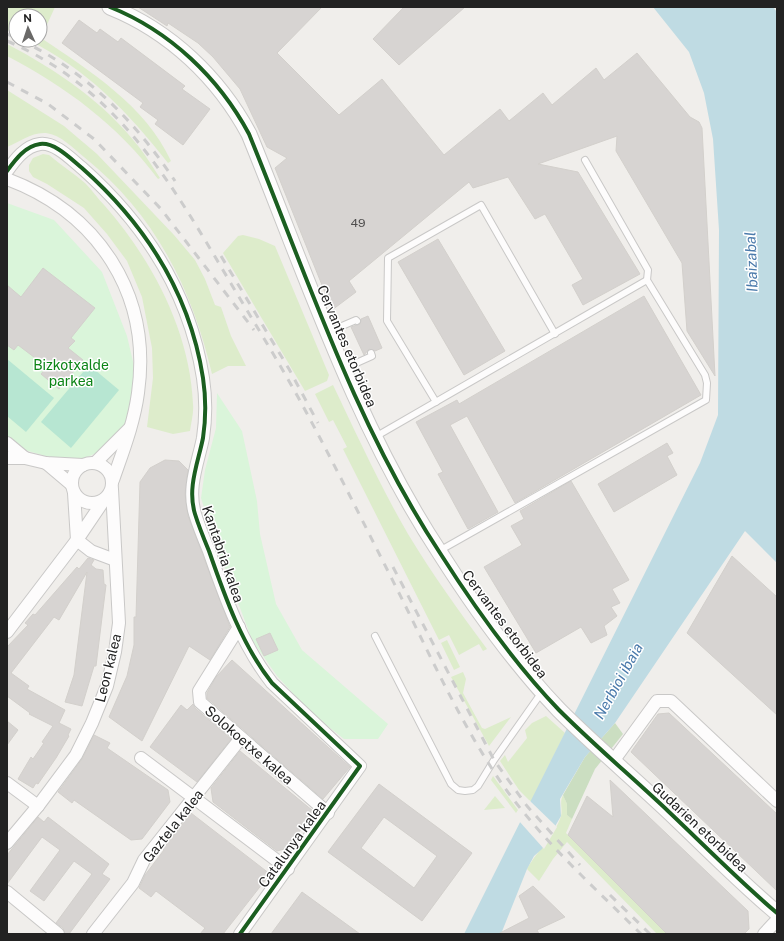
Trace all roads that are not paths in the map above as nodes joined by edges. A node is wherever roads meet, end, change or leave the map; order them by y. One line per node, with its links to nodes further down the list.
1 (110, 7): 7 (street, Cervantes etorbidea)
2 (585, 160): 5 (lane)
3 (7, 171): 25 (street, Kantabria kalea)
4 (7, 179): 12 (street)
5 (647, 280): 8 (lane); 23 (lane)
6 (356, 320): 7 (lane)
7 (328, 332): 10 (street, Cervantes etorbidea)
8 (555, 334): 11 (lane); 11 (lane)
9 (371, 353): 10 (lane)
10 (343, 369): 13 (street, Cervantes etorbidea)
11 (436, 402): 13 (lane)
12 (132, 426): 18 (street); 19 (street)
13 (375, 437): 23 (street, Cervantes etorbidea)
14 (7, 443): 16 (street)
15 (7, 458): 16 (street)
16 (25, 458): 17 (street)
17 (46, 463): 18 (street); 20 (street)
18 (89, 464): 19 (street); 20 (street)
19 (112, 484): 21 (street); 24 (street, Leon kalea)
20 (73, 489): 21 (street); 22 (street)
21 (104, 500): 22 (street)
22 (77, 540): 24 (street); 26 (street)
23 (438, 552): 28 (street, Cervantes etorbidea)
24 (115, 560): 36 (street, Leon kalea)
25 (239, 626): 29 (street, Solokoetxe kalea); 32 (street, Kantabria kalea)
26 (7, 632)
27 (376, 636): 28 (lane)
28 (543, 691): 31 (street, Cervantes etorbidea)
29 (241, 738): 34 (street, Gaztela kalea); 37 (street, Solokoetxe kalea)
30 (141, 758): 34 (street)
31 (612, 758): 35 (street); 41 (street, Gudarien etorbidea)
32 (360, 766): 37 (street, Catalunya kalea)
33 (7, 783): 36 (street)
34 (194, 799): 39 (street); 44 (street, Gaztela kalea)
35 (777, 800)
36 (38, 806): 38 (street, Leon kalea)
37 (328, 813): 39 (street, Catalunya kalea)
38 (7, 843)
39 (288, 869): 45 (street, Catalunya kalea)
40 (7, 892): 43 (street)
41 (777, 913)
42 (777, 920): 46 (street)
43 (58, 934)
44 (93, 934)
45 (240, 934)
46 (764, 934)

